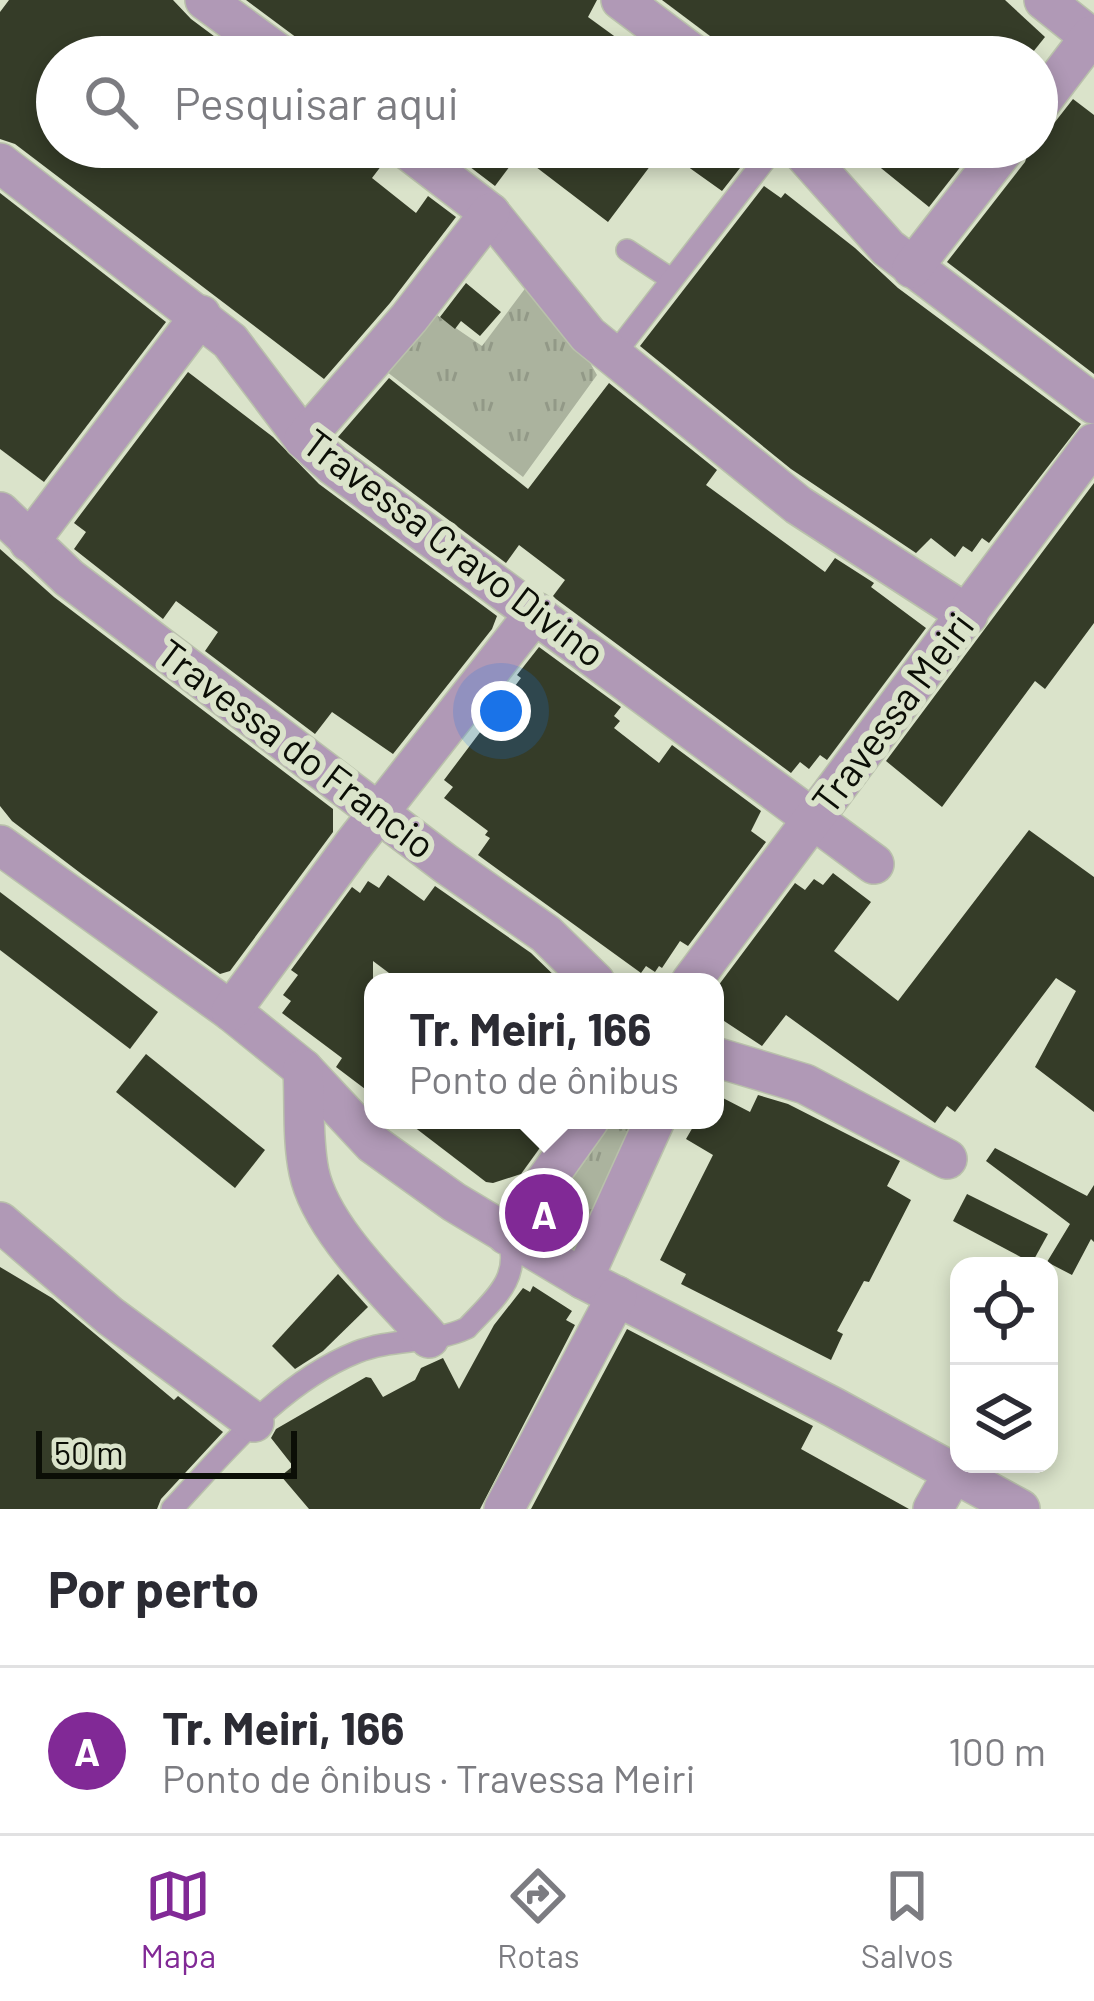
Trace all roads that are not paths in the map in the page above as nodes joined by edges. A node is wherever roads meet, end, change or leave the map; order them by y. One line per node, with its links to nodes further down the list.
1 (205, 0): 4 (street)
2 (621, 0): 5 (street)
3 (1044, 0): 6 (street)
4 (254, 36)
5 (669, 36)
6 (1093, 38): 7 (street)
7 (1058, 81)
8 (0, 163): 17 (street, Travessa Cravo Divino)
9 (431, 168): 13 (street)
10 (758, 168): 16 (lane)
11 (818, 168): 15 (street)
12 (990, 168): 15 (street)
13 (490, 213): 18 (street); 20 (street)
14 (627, 250): 16 (lane)
15 (912, 268): 19 (street)
16 (671, 279): 18 (lane)
17 (201, 315): 20 (street, Travessa Cravo Divino); 23 (street)
18 (613, 356): 25 (street)
19 (1094, 404)
20 (304, 439): 24 (street, Travessa Cravo Divino)
21 (1094, 443): 25 (street, Travessa Meiri)
22 (0, 512): 23 (street, Travessa do Francio)
23 (28, 542): 26 (street, Travessa do Francio)
24 (536, 612): 26 (street); 27 (street, Travessa Cravo Divino)
25 (968, 615): 27 (street, Travessa Meiri)
26 (379, 812): 30 (street, Travessa do Francio); 32 (street)
27 (815, 818): 29 (street, Travessa Cravo Divino); 31 (street, Travessa Meiri)
28 (0, 845): 32 (street)
29 (874, 864)
30 (586, 973)
31 (698, 973)
32 (231, 1011): 34 (street)
33 (724, 1060): 37 (street)
34 (303, 1069): 39 (street); 41 (street)
35 (584, 1129): 39 (street)
36 (653, 1129): 40 (street)
37 (947, 1159)
38 (0, 1222): 42 (street)
39 (507, 1235): 40 (street); 41 (lane)
40 (600, 1287): 43 (street); 47 (street)
41 (429, 1338): 42 (lane)
42 (254, 1422): 46 (lane)
43 (950, 1470)
44 (953, 1473): 48 (street)
45 (956, 1473): 49 (street)
46 (172, 1509)
47 (504, 1509)
48 (933, 1509)
49 (1020, 1509)

